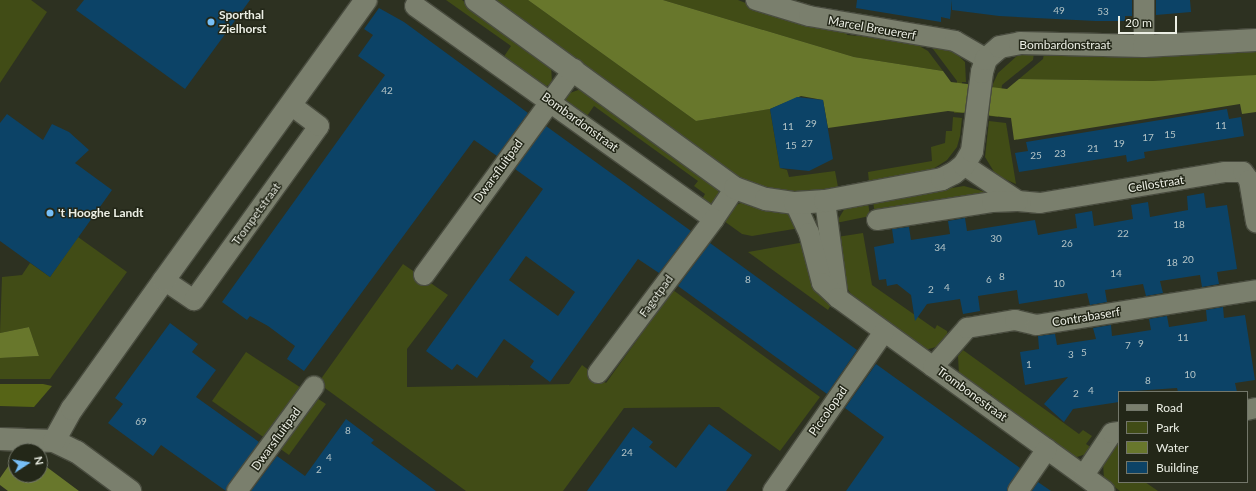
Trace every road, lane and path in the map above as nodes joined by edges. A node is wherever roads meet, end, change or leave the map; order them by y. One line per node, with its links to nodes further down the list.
1 (366, 0): 12 (street)
2 (476, 0): 10 (street)
3 (756, 0): 6 (street, Marcel Breuererf)
4 (1144, 0): 8 (street)
5 (415, 6): 11 (street, Bombardonstraat)
6 (799, 6): 9 (street, Marcel Breuererf)
7 (1256, 40): 8 (street, Bombardonstraat)
8 (1144, 46): 9 (street, Bombardonstraat)
9 (986, 60): 13 (street)
10 (574, 69): 11 (street, Dwarsfluitpad); 14 (street)
11 (551, 101): 18 (street, Bombardonstraat); 21 (street, Dwarsfluitpad)
12 (291, 105): 22 (street); 22 (street, Trompetstraat)
13 (964, 165): 15 (street); 16 (street, Cellostraat)
14 (734, 188): 17 (street); 18 (street)
15 (825, 201): 17 (street); 24 (street)
16 (1018, 201): 19 (street, Cellostraat); 20 (street, Cellostraat)
17 (795, 203): 24 (street, Trombonestraat)
18 (714, 219): 27 (street, Fagotpad)
19 (878, 220)
20 (1256, 222)
21 (424, 274)
22 (164, 280): 31 (street)
23 (1256, 290): 26 (street, Contrabaserf)
24 (838, 298): 25 (street, Trombonestraat)
25 (884, 332): 26 (street, Trombonestraat); 36 (street, Piccolopad)
26 (933, 367): 32 (street, Trombonestraat)
27 (598, 373)
28 (314, 386): 35 (street, Dwarsfluitpad)
29 (1118, 432): 33 (street)
30 (0, 439): 31 (street)
31 (54, 441): 34 (street)
32 (1047, 449): 33 (street, Trombonestraat); 37 (street)
33 (1084, 475): 38 (street, Trombonestraat)
34 (130, 491)
35 (237, 491)
36 (773, 491)
37 (1018, 491)
38 (1105, 491)

